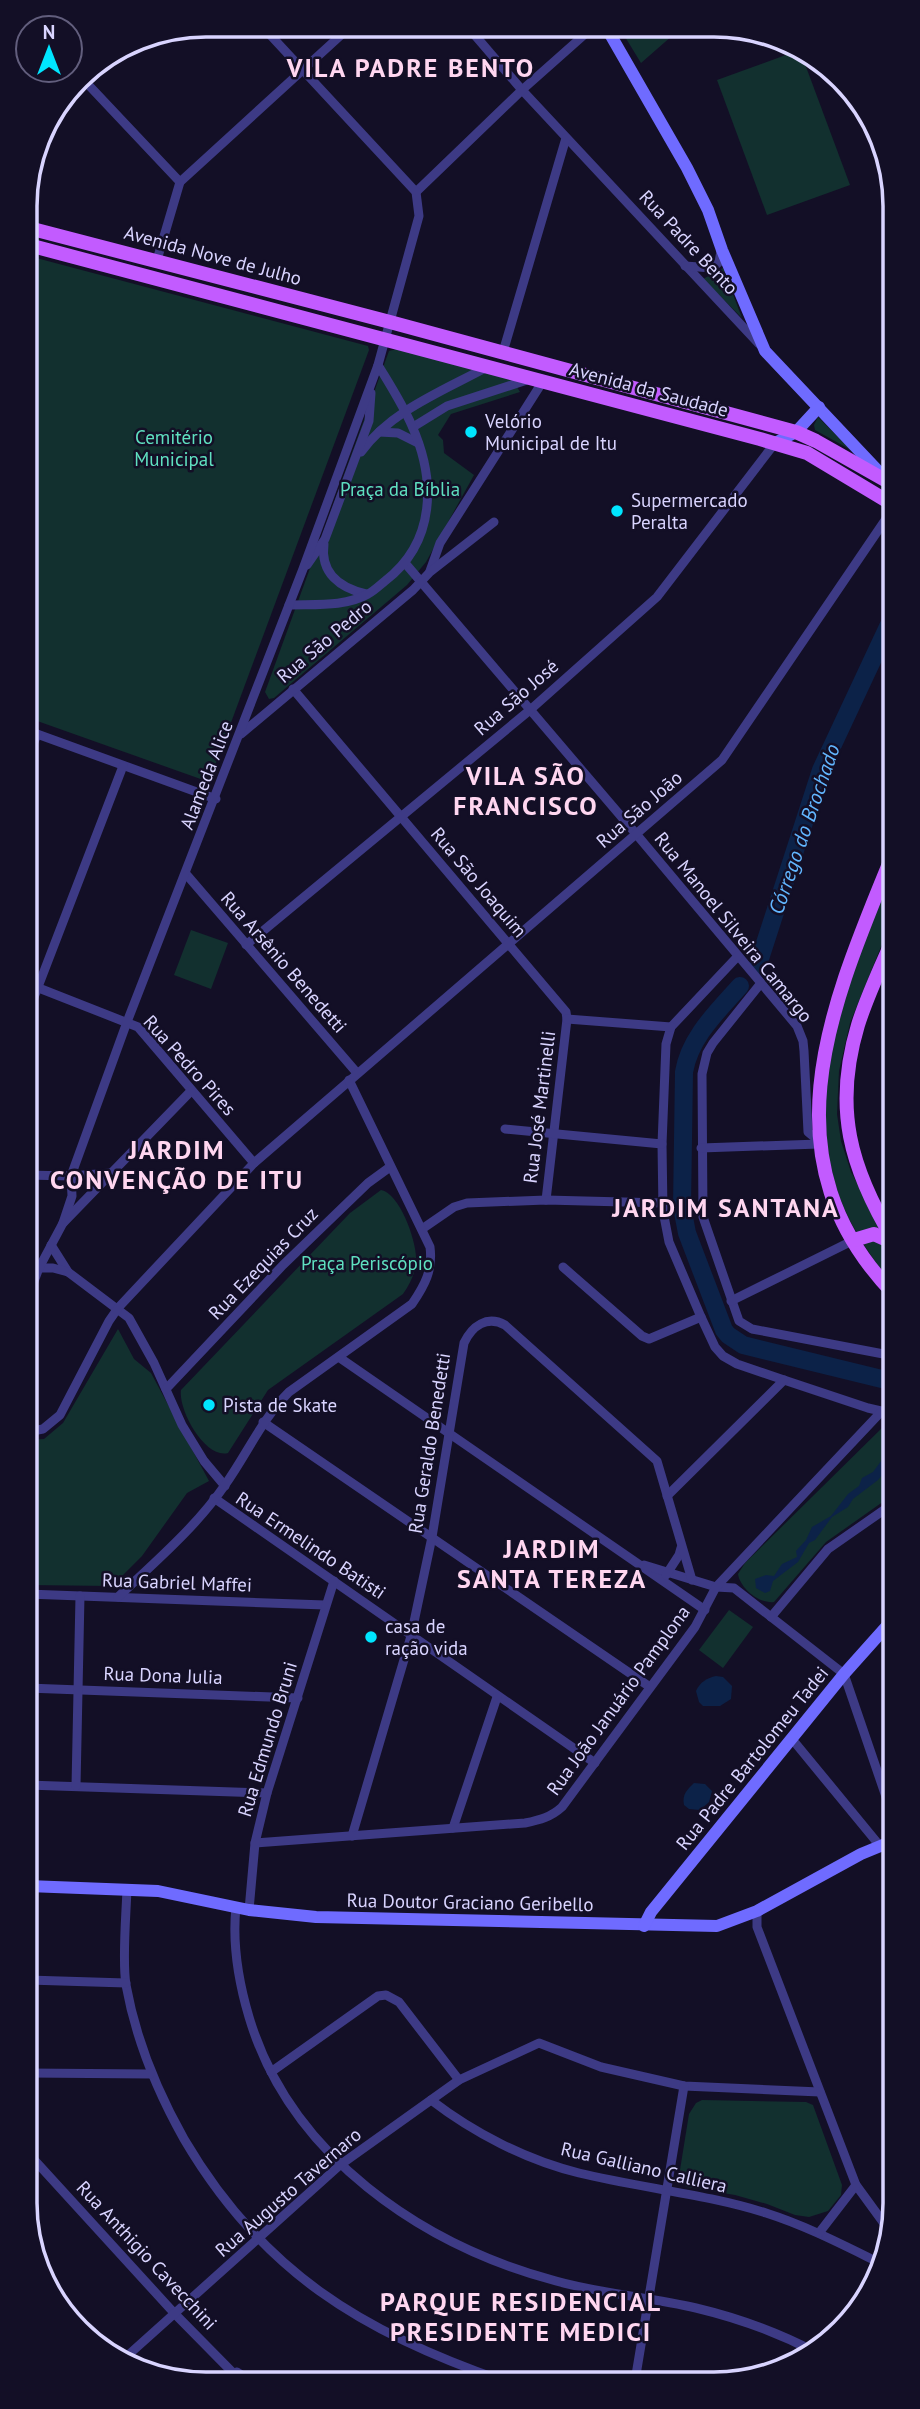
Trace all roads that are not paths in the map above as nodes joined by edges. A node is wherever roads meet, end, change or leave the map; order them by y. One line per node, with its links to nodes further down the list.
1 (272, 37): 6 (street)
2 (339, 37): 6 (street)
3 (476, 37): 8 (street, Rua Padre Bento)
4 (582, 37): 8 (street)
5 (612, 37): 14 (main road)
6 (303, 70): 10 (street); 11 (street)
7 (88, 84): 10 (street)
8 (522, 90): 9 (street, Rua Padre Bento); 11 (street)
9 (566, 138): 16 (street, Rua Padre Bento); 20 (street)
10 (180, 182): 15 (street)
11 (416, 192): 17 (street, Alameda Alice)
12 (37, 230): 15 (main road, Avenida Nove de Julho)
13 (37, 247): 18 (main road, Avenida Nove de Julho)
14 (722, 250): 16 (street); 19 (main road)
15 (157, 260): 17 (main road, Avenida Nove de Julho)
16 (685, 266): 19 (street, Rua Padre Bento)
17 (390, 322): 18 (street, Alameda Alice); 20 (main road, Avenida da Saudade)
18 (385, 339): 22 (street, Alameda Alice); 23 (main road, Avenida da Saudade)
19 (765, 351): 28 (main road, Rua Padre Bento)
20 (503, 352): 21 (main road, Avenida da Saudade)
21 (544, 363): 23 (main road); 32 (main road, Avenida da Saudade)
22 (378, 365): 24 (street, Alameda Alice); 29 (street)
23 (489, 366): 25 (street); 26 (main road, Avenida da Saudade)
24 (373, 379): 35 (street); 43 (street, Alameda Alice)
25 (466, 379): 27 (street); 29 (street)
26 (538, 379): 27 (street); 34 (main road, Avenida da Saudade); 44 (street, Rua São Pedro)
27 (469, 397): 30 (street)
28 (819, 407): 32 (main road); 36 (main road, Rua Padre Bento)
29 (405, 411): 30 (street); 31 (street)
30 (413, 427): 33 (street)
31 (379, 432): 33 (street); 35 (street)
32 (796, 432): 34 (main road); 37 (main road, Avenida da Saudade)
33 (418, 443): 42 (street)
34 (775, 443): 38 (main road, Avenida da Saudade); 49 (street, Rua São José)
35 (355, 460): 41 (street)
36 (883, 475)
37 (883, 478)
38 (883, 499)
39 (494, 522): 44 (street, Rua São Pedro)
40 (883, 523): 55 (street, Rua São João)
41 (325, 539): 43 (street); 46 (street)
42 (405, 564): 45 (street, Rua Manoel Silveira Camargo); 46 (street)
43 (303, 569): 47 (street, Alameda Alice)
44 (430, 572): 45 (street, Rua São Pedro)
45 (421, 583): 48 (street, Rua São Pedro); 49 (street, Rua Manoel Silveira Camargo)
46 (368, 594): 47 (street)
47 (289, 605): 51 (street, Alameda Alice)
48 (293, 689): 51 (street, Rua São Pedro); 54 (street, Rua São Joaquim)
49 (530, 710): 54 (street, Rua São José); 55 (street, Rua Manoel Silveira Camargo)
50 (37, 734): 52 (street)
51 (240, 735): 53 (street, Alameda Alice)
52 (123, 766): 53 (street); 63 (street)
53 (216, 799): 56 (street, Alameda Alice)
54 (401, 817): 58 (street, Rua São Joaquim); 59 (street, Rua São José)
55 (637, 835): 58 (street, Rua São João); 60 (street, Rua Manoel Silveira Camargo)
56 (186, 874): 59 (street, Rua Arsênio Benedetti); 65 (street, Alameda Alice)
57 (883, 879): 72 (main road)
58 (508, 944): 64 (street, Rua São Joaquim); 67 (street, Rua São João)
59 (246, 945): 67 (street, Rua Arsênio Benedetti)
60 (738, 956): 62 (street, Rua Manoel Silveira Camargo); 66 (street)
61 (883, 964): 84 (main road)
62 (761, 983): 72 (street, Rua Manoel Silveira Camargo); 74 (street)
63 (37, 988): 65 (street)
64 (567, 1020): 66 (street); 71 (street, Rua José Martinelli)
65 (127, 1022): 69 (street, Rua Pedro Pires); 79 (street, Alameda Alice)
66 (671, 1027): 73 (street)
67 (356, 1073): 68 (street, Rua São João)
68 (349, 1080): 75 (street, Rua São João); 76 (street)
69 (191, 1091): 75 (street, Rua Pedro Pires); 77 (street)
70 (505, 1129): 71 (street)
71 (553, 1134): 73 (street); 81 (street, Rua José Martinelli)
72 (819, 1143): 74 (street); 87 (main road)
73 (662, 1144): 82 (street)
74 (701, 1148): 94 (street)
75 (254, 1163): 95 (street, Rua São João)
76 (390, 1167): 85 (street); 100 (street, Rua Ezequias Cruz)
77 (111, 1173): 79 (street); 80 (street)
78 (37, 1175): 79 (street)
79 (71, 1176): 80 (street); 83 (street, Alameda Alice)
80 (103, 1182): 83 (street)
81 (546, 1200): 82 (street); 85 (street)
82 (663, 1203): 96 (street)
83 (63, 1223): 88 (street)
84 (883, 1223)
85 (422, 1229): 98 (street)
86 (883, 1238): 87 (main road)
87 (854, 1240): 93 (main road); 94 (street)
88 (51, 1245): 90 (street); 91 (street)
89 (563, 1266): 96 (street)
90 (39, 1268): 91 (street); 92 (street)
91 (68, 1272): 95 (street)
92 (37, 1273)
93 (883, 1281)
94 (731, 1301): 97 (street)
95 (118, 1308): 100 (street); 103 (street, Rua São João)
96 (701, 1317): 99 (street)
97 (883, 1354)
98 (340, 1359): 102 (street); 104 (street)
99 (784, 1380): 101 (street); 106 (street)
100 (166, 1389): 105 (street)
101 (881, 1412): 116 (street, Rua João Januário Pamplona)
102 (263, 1422): 105 (street); 109 (street)
103 (37, 1430)
104 (449, 1432): 106 (street, Rua Geraldo Benedetti); 109 (street, Rua Geraldo Benedetti); 111 (street)
105 (225, 1486): 107 (street)
106 (667, 1496): 110 (street, Rua Geraldo Benedetti)
107 (214, 1498): 114 (street, Rua Ermelindo Batisti); 119 (street)
108 (883, 1511): 122 (street)
109 (432, 1537): 124 (street, Rua Geraldo Benedetti); 126 (street)
110 (681, 1546): 112 (street); 113 (street, Rua Geraldo Benedetti)
111 (635, 1562): 112 (street); 115 (street)
112 (666, 1572): 113 (street); 115 (street)
113 (692, 1580): 116 (street)
114 (334, 1581): 120 (street, Rua Edmundo Bruni); 124 (street, Rua Ermelindo Batisti)
115 (668, 1585): 121 (street)
116 (716, 1587): 121 (street, Rua João Januário Pamplona); 122 (street)
117 (37, 1594): 118 (street, Rua Gabriel Maffei)
118 (80, 1596): 119 (street, Rua Gabriel Maffei); 128 (street)
119 (118, 1597): 120 (street, Rua Gabriel Maffei)
120 (325, 1605): 130 (street, Rua Edmundo Bruni)
121 (705, 1610): 126 (street, Rua João Januário Pamplona)
122 (771, 1618): 125 (street)
123 (883, 1630): 125 (main road, Rua Padre Bartolomeu Tadei)
124 (411, 1636): 129 (street, Rua Ermelindo Batisti); 138 (street, Rua Geraldo Benedetti)
125 (844, 1674): 131 (main road, Rua Padre Bartolomeu Tadei); 135 (street)
126 (649, 1687): 132 (street, Rua João Januário Pamplona)
127 (37, 1688): 128 (street, Rua Dona Julia)
128 (79, 1690): 130 (street, Rua Dona Julia); 134 (street)
129 (497, 1697): 132 (street, Rua Ermelindo Batisti); 137 (street)
130 (298, 1698): 136 (street, Rua Edmundo Bruni)
131 (793, 1739): 141 (street); 146 (main road, Rua Padre Bartolomeu Tadei)
132 (595, 1763): 137 (street, Rua João Januário Pamplona)
133 (37, 1785): 134 (street)
134 (76, 1786): 136 (street)
135 (883, 1788)
136 (267, 1793): 139 (street, Rua Edmundo Bruni)
137 (453, 1828): 138 (street, Rua João Januário Pamplona)
138 (352, 1836): 139 (street, Rua João Januário Pamplona)
139 (255, 1843): 144 (street, Rua Edmundo Bruni)
140 (883, 1845): 141 (main road, Rua Doutor Graciano Geribello)
141 (880, 1846): 145 (main road, Rua Doutor Graciano Geribello)
142 (37, 1886): 143 (main road, Rua Doutor Graciano Geribello)
143 (127, 1889): 144 (main road, Rua Doutor Graciano Geribello); 148 (street)
144 (243, 1908): 146 (main road, Rua Doutor Graciano Geribello); 149 (street, Rua Edmundo Bruni)
145 (757, 1911): 146 (main road, Rua Doutor Graciano Geribello); 154 (street)
146 (644, 1926)
147 (37, 1980): 148 (street)
148 (126, 1983): 151 (street)
149 (271, 2071): 152 (street); 157 (street, Rua Edmundo Bruni)
150 (37, 2073): 151 (street)
151 (150, 2074): 162 (street)
152 (459, 2080): 153 (street, Rua Augusto Tavernaro); 155 (street, Rua Augusto Tavernaro)
153 (684, 2086): 154 (street); 159 (street)
154 (820, 2092): 158 (street)
155 (431, 2100): 157 (street, Rua Augusto Tavernaro); 159 (street, Rua Galliano Calliera)
156 (37, 2163): 165 (street, Rua Anthigio Cavecchini)
157 (340, 2165): 162 (street, Rua Augusto Tavernaro); 164 (street, Rua Edmundo Bruni)
158 (856, 2185): 160 (street); 161 (street)
159 (666, 2190): 161 (street, Rua Galliano Calliera); 164 (street)
160 (882, 2221)
161 (819, 2233): 163 (street, Rua Galliano Calliera)
162 (258, 2240): 165 (street, Rua Augusto Tavernaro); 170 (street)
163 (873, 2260)
164 (648, 2300): 166 (street, Rua Edmundo Bruni); 171 (street)
165 (175, 2314): 167 (street, Rua Augusto Tavernaro); 168 (street, Rua Anthigio Cavecchini)
166 (803, 2347)
167 (129, 2354)
168 (232, 2370): 169 (street)
169 (235, 2372)
170 (480, 2372)
171 (636, 2372)

